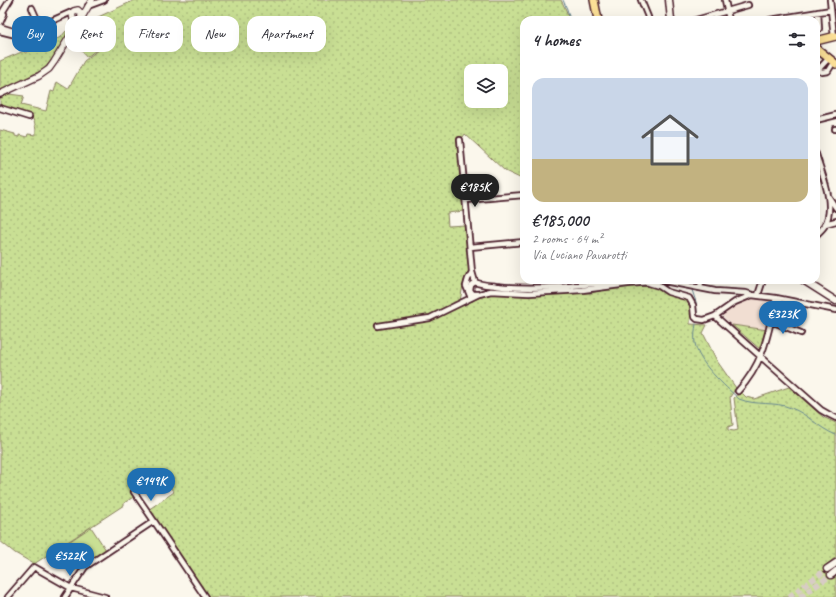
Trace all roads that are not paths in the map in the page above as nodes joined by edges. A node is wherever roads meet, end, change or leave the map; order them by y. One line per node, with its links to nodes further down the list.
1 (10, 0): 11 (street)
2 (92, 0): 9 (street)
3 (104, 0): 9 (street)
4 (594, 0): 23 (main road)
5 (641, 0): 24 (street)
6 (669, 0): 25 (main road)
7 (725, 0): 15 (street)
8 (830, 0): 13 (street)
9 (88, 3): 14 (street); 21 (street)
10 (748, 4): 15 (street)
11 (6, 8): 17 (street); 31 (street)
12 (32, 8): 18 (street)
13 (831, 8): 16 (street); 36 (street)
14 (75, 10): 20 (street); 22 (street); 30 (street)
15 (727, 10): 26 (street); 27 (street)
16 (818, 12): 28 (street); 29 (street)
17 (0, 16)
18 (36, 16)
19 (65, 16): 30 (street)
20 (72, 16)
21 (82, 16)
22 (82, 16)
23 (597, 16)
24 (648, 16)
25 (671, 16)
26 (708, 16)
27 (728, 16)
28 (794, 16)
29 (818, 16)
30 (59, 18)
31 (0, 23)
32 (0, 27): 34 (street)
33 (0, 31): 35 (street)
34 (12, 32)
35 (12, 34)
36 (835, 39): 37 (main road)
37 (820, 40)
38 (65, 44): 46 (street)
39 (820, 45): 41 (main road)
40 (820, 52): 41 (main road)
41 (827, 59): 42 (main road); 43 (street)
42 (833, 65): 44 (street); 45 (street)
43 (820, 68)
44 (820, 71)
45 (836, 71)
46 (0, 94)
47 (0, 108): 49 (street)
48 (836, 115): 50 (street)
49 (29, 117)
50 (824, 118): 51 (street); 52 (street)
51 (820, 119)
52 (820, 121)
53 (460, 140): 57 (street)
54 (820, 167): 55 (street)
55 (828, 194): 58 (street); 60 (street)
56 (520, 195): 57 (street)
57 (466, 200): 63 (street)
58 (836, 208)
59 (836, 221): 60 (street)
60 (825, 224): 61 (street)
61 (820, 230)
62 (520, 242): 63 (street)
63 (470, 247): 64 (street)
64 (472, 272): 65 (street); 79 (street)
65 (475, 282): 66 (street); 76 (street)
66 (597, 284)
67 (635, 284): 76 (street)
68 (650, 284): 75 (street)
69 (661, 284): 75 (street)
70 (680, 284): 74 (street)
71 (701, 284): 74 (street)
72 (762, 284): 78 (street)
73 (809, 284): 81 (main road)
74 (700, 287): 77 (street)
75 (663, 288): 83 (street)
76 (478, 294): 79 (street)
77 (752, 295): 78 (street); 83 (street)
78 (758, 295): 80 (street)
79 (471, 298): 85 (street)
80 (776, 298): 82 (street); 84 (street)
81 (836, 301)
82 (836, 310)
83 (715, 316): 87 (street)
84 (771, 321): 86 (street); 87 (street)
85 (378, 326)
86 (801, 333)
87 (761, 357): 88 (street); 89 (street)
88 (738, 391)
89 (836, 418)
90 (134, 492): 91 (street)
91 (154, 521): 94 (street); 98 (street)
92 (836, 562): 93 (main road)
93 (831, 572)
94 (71, 588): 95 (street); 96 (street); 97 (street)
95 (8, 597)
96 (65, 597)
97 (105, 597)
98 (205, 597)

